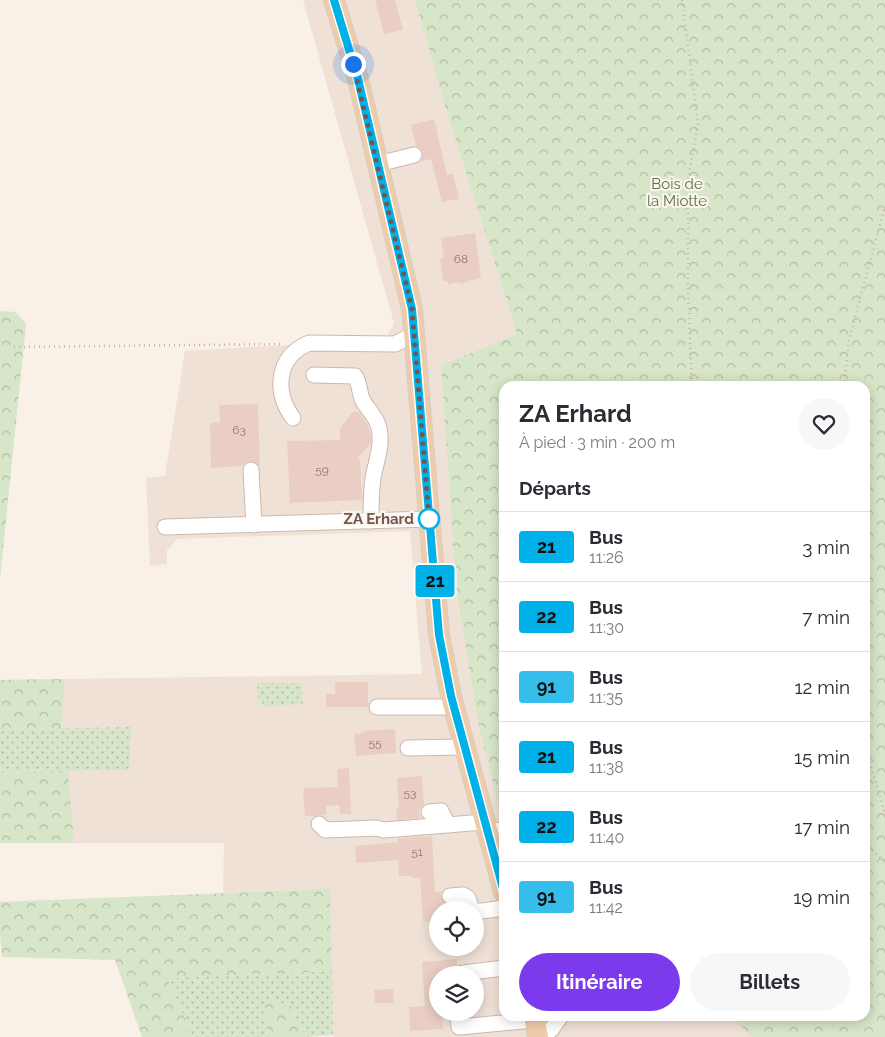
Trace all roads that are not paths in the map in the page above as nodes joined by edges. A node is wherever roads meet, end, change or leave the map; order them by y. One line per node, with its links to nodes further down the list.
1 (334, 0): 3 (main road)
2 (414, 155): 3 (lane)
3 (378, 164): 4 (main road)
4 (414, 334): 6 (lane); 8 (main road)
5 (314, 375): 9 (lane)
6 (293, 418)
7 (251, 470): 10 (lane)
8 (429, 519): 9 (lane); 13 (main road)
9 (372, 521): 10 (lane)
10 (254, 525): 11 (lane)
11 (165, 527)
12 (377, 707): 13 (lane)
13 (454, 707): 14 (main road)
14 (464, 747): 15 (lane); 19 (main road)
15 (408, 748)
16 (430, 812): 18 (lane)
17 (319, 824): 18 (lane)
18 (448, 824): 19 (lane)
19 (492, 828): 20 (main road)
20 (499, 864)
21 (450, 896): 22 (lane)
22 (470, 901)
23 (499, 909): 24 (lane)
24 (484, 912)
25 (499, 969): 26 (lane)
26 (484, 970)
27 (458, 1021): 29 (lane)
28 (557, 1021): 29 (lane)
29 (536, 1027)

